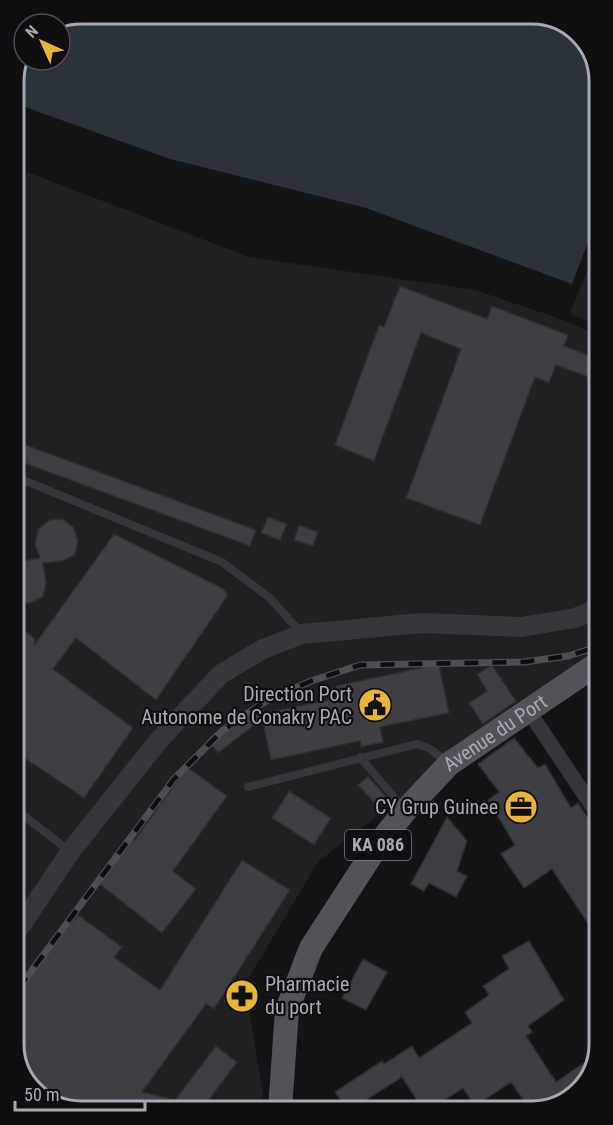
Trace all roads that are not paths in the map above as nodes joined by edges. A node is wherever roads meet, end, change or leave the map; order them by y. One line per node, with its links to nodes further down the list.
1 (24, 480): 3 (lane)
2 (589, 612): 3 (street)
3 (302, 634): 12 (street)
4 (589, 669): 5 (main road, Avenue du Port / KA 086)
5 (528, 710): 7 (main road, Avenue du Port / KA 086); 9 (street)
6 (360, 757): 7 (lane); 8 (lane); 10 (lane)
7 (449, 764): 10 (main road, Avenue du Port / KA 086)
8 (248, 787)
9 (589, 802)
10 (405, 811): 14 (main road, Avenue du Port / KA 086)
11 (24, 816): 12 (lane)
12 (70, 852): 13 (street)
13 (24, 921)
14 (280, 1101)

